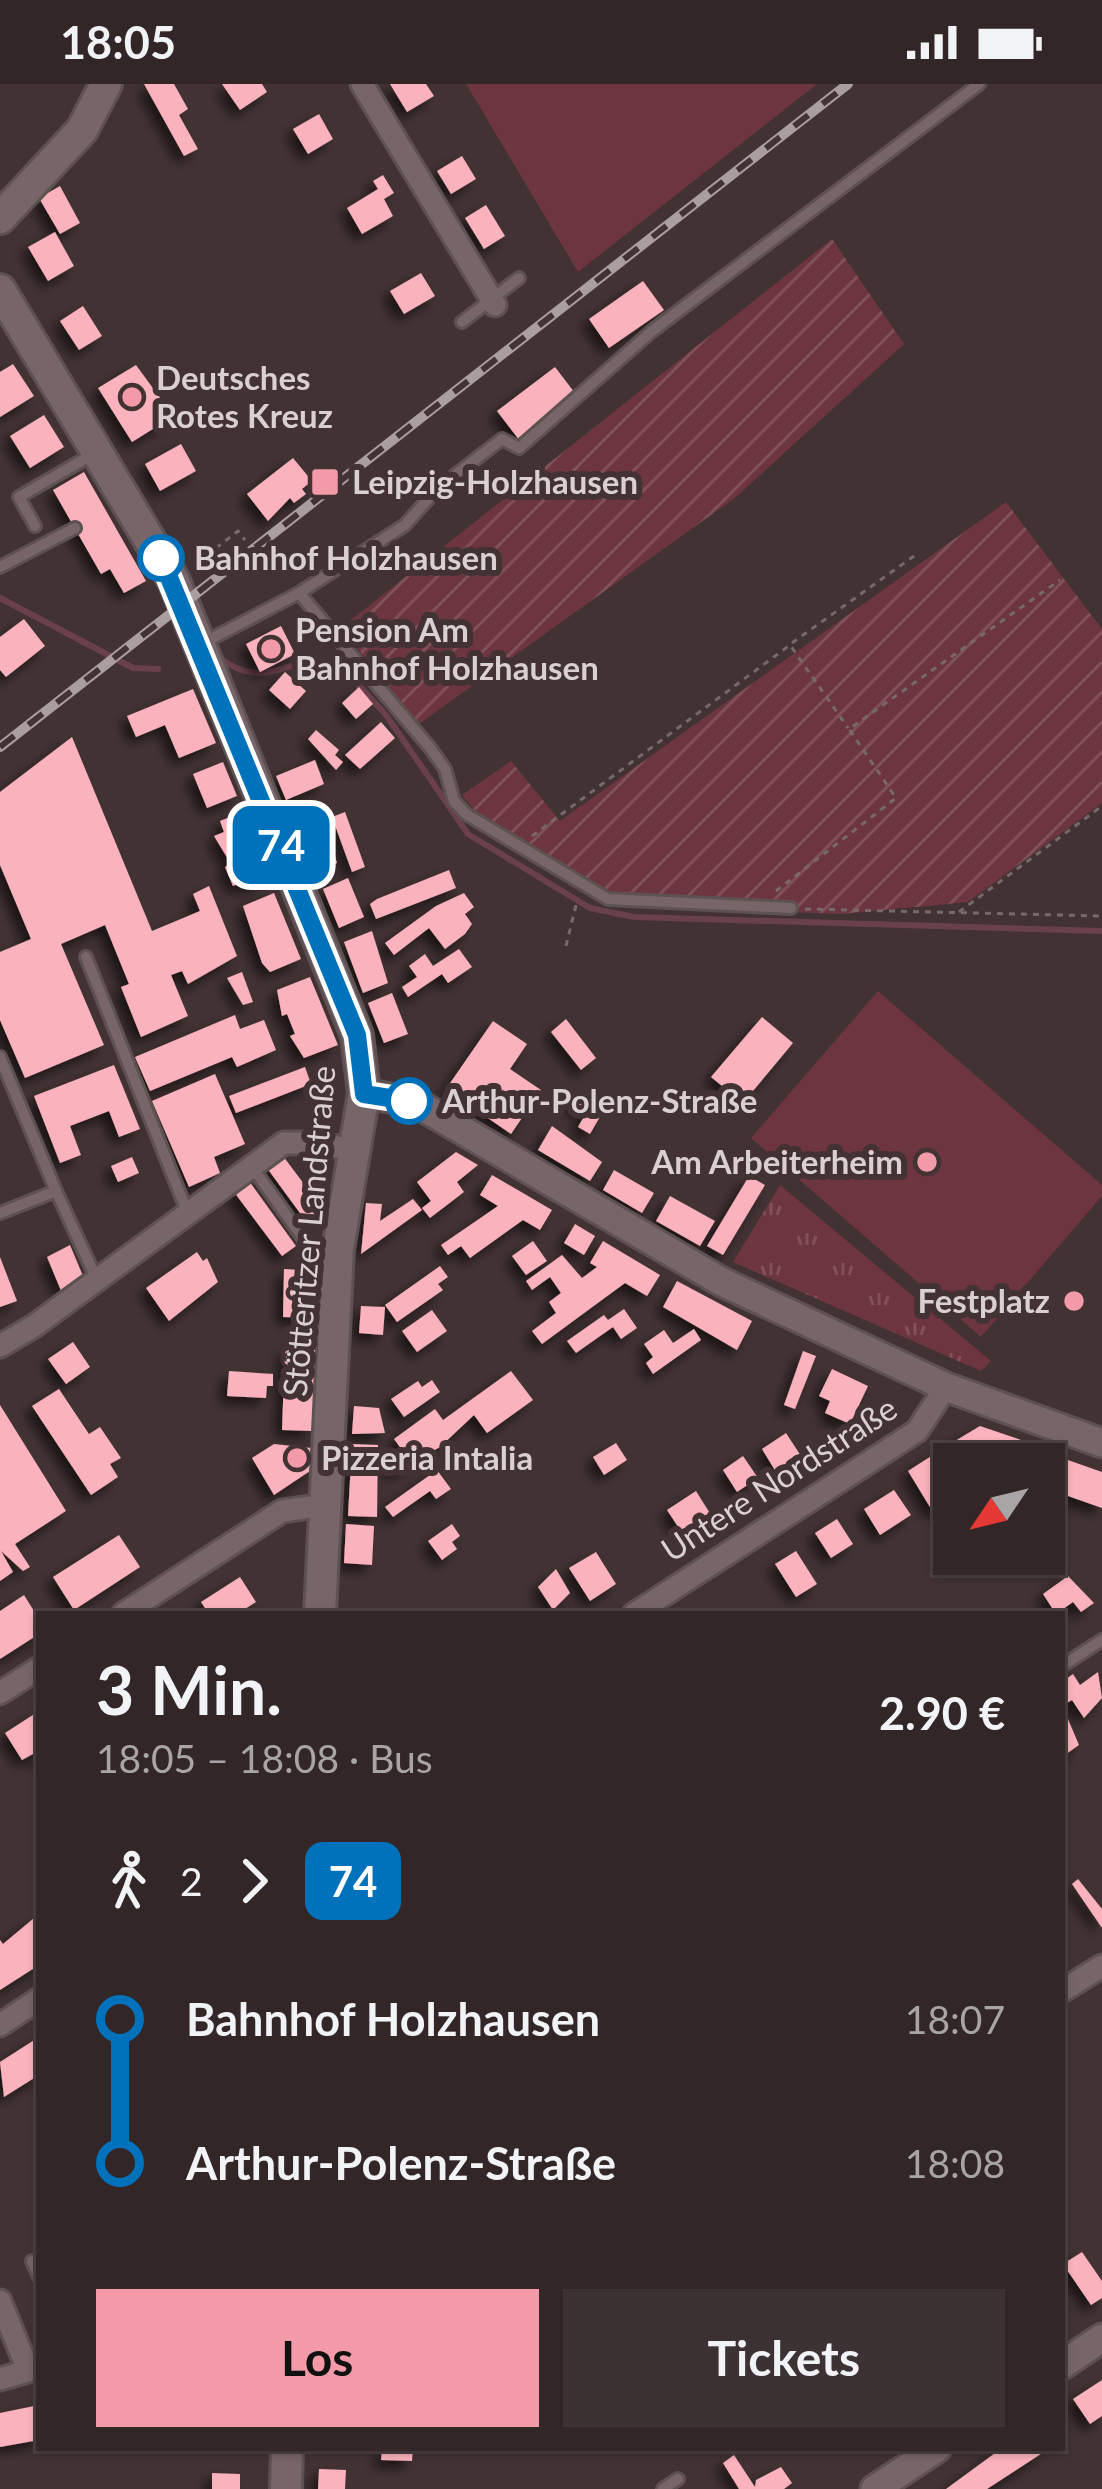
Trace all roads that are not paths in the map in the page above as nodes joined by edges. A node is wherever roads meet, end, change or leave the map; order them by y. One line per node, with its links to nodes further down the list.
1 (106, 84): 4 (main road)
2 (362, 84): 7 (street)
3 (979, 84): 13 (lane)
4 (0, 218)
5 (519, 278): 7 (lane)
6 (0, 290): 9 (main road, Stötteritzer Landstraße)
7 (493, 302): 8 (lane)
8 (462, 322)
9 (98, 451): 10 (lane); 14 (main road, Stötteritzer Landstraße)
10 (34, 526)
11 (75, 527): 12 (lane)
12 (0, 567)
13 (299, 593): 14 (lane); 15 (lane)
14 (199, 645): 19 (main road, Stötteritzer Landstraße)
15 (791, 908)
16 (86, 957): 25 (lane)
17 (0, 1057): 18 (lane)
18 (15, 1094): 20 (lane); 23 (lane)
19 (364, 1094): 21 (main road, Stötteritzer Landstraße); 29 (street)
20 (0, 1100)
21 (353, 1151): 22 (street); 31 (main road, Stötteritzer Landstraße)
22 (252, 1167): 25 (street); 26 (lane)
23 (56, 1191): 24 (lane); 27 (lane)
24 (0, 1213)
25 (188, 1214): 27 (street)
26 (303, 1238)
27 (97, 1280): 28 (street)
28 (0, 1346)
29 (946, 1387): 30 (street); 34 (street, Untere Nordstraße)
30 (1102, 1443)
31 (324, 1505): 32 (street); 33 (main road, Stötteritzer Landstraße)
32 (128, 1611)
33 (320, 1611)
34 (639, 1611)
35 (1102, 1640): 36 (lane)
36 (1065, 1664)
37 (36, 1670): 38 (street)
38 (0, 1693)
39 (1102, 1966): 40 (street)
40 (1065, 1989)
41 (36, 2002): 42 (street)
42 (0, 2025)
43 (32, 2261): 44 (lane)
44 (36, 2270)
45 (0, 2301): 48 (street)
46 (1102, 2338): 47 (street)
47 (1065, 2363)
48 (34, 2369): 49 (street)
49 (0, 2379)
50 (287, 2451): 53 (main road)
51 (932, 2451): 55 (street)
52 (678, 2479): 54 (lane)
53 (286, 2489)
54 (663, 2489)
55 (875, 2489)

